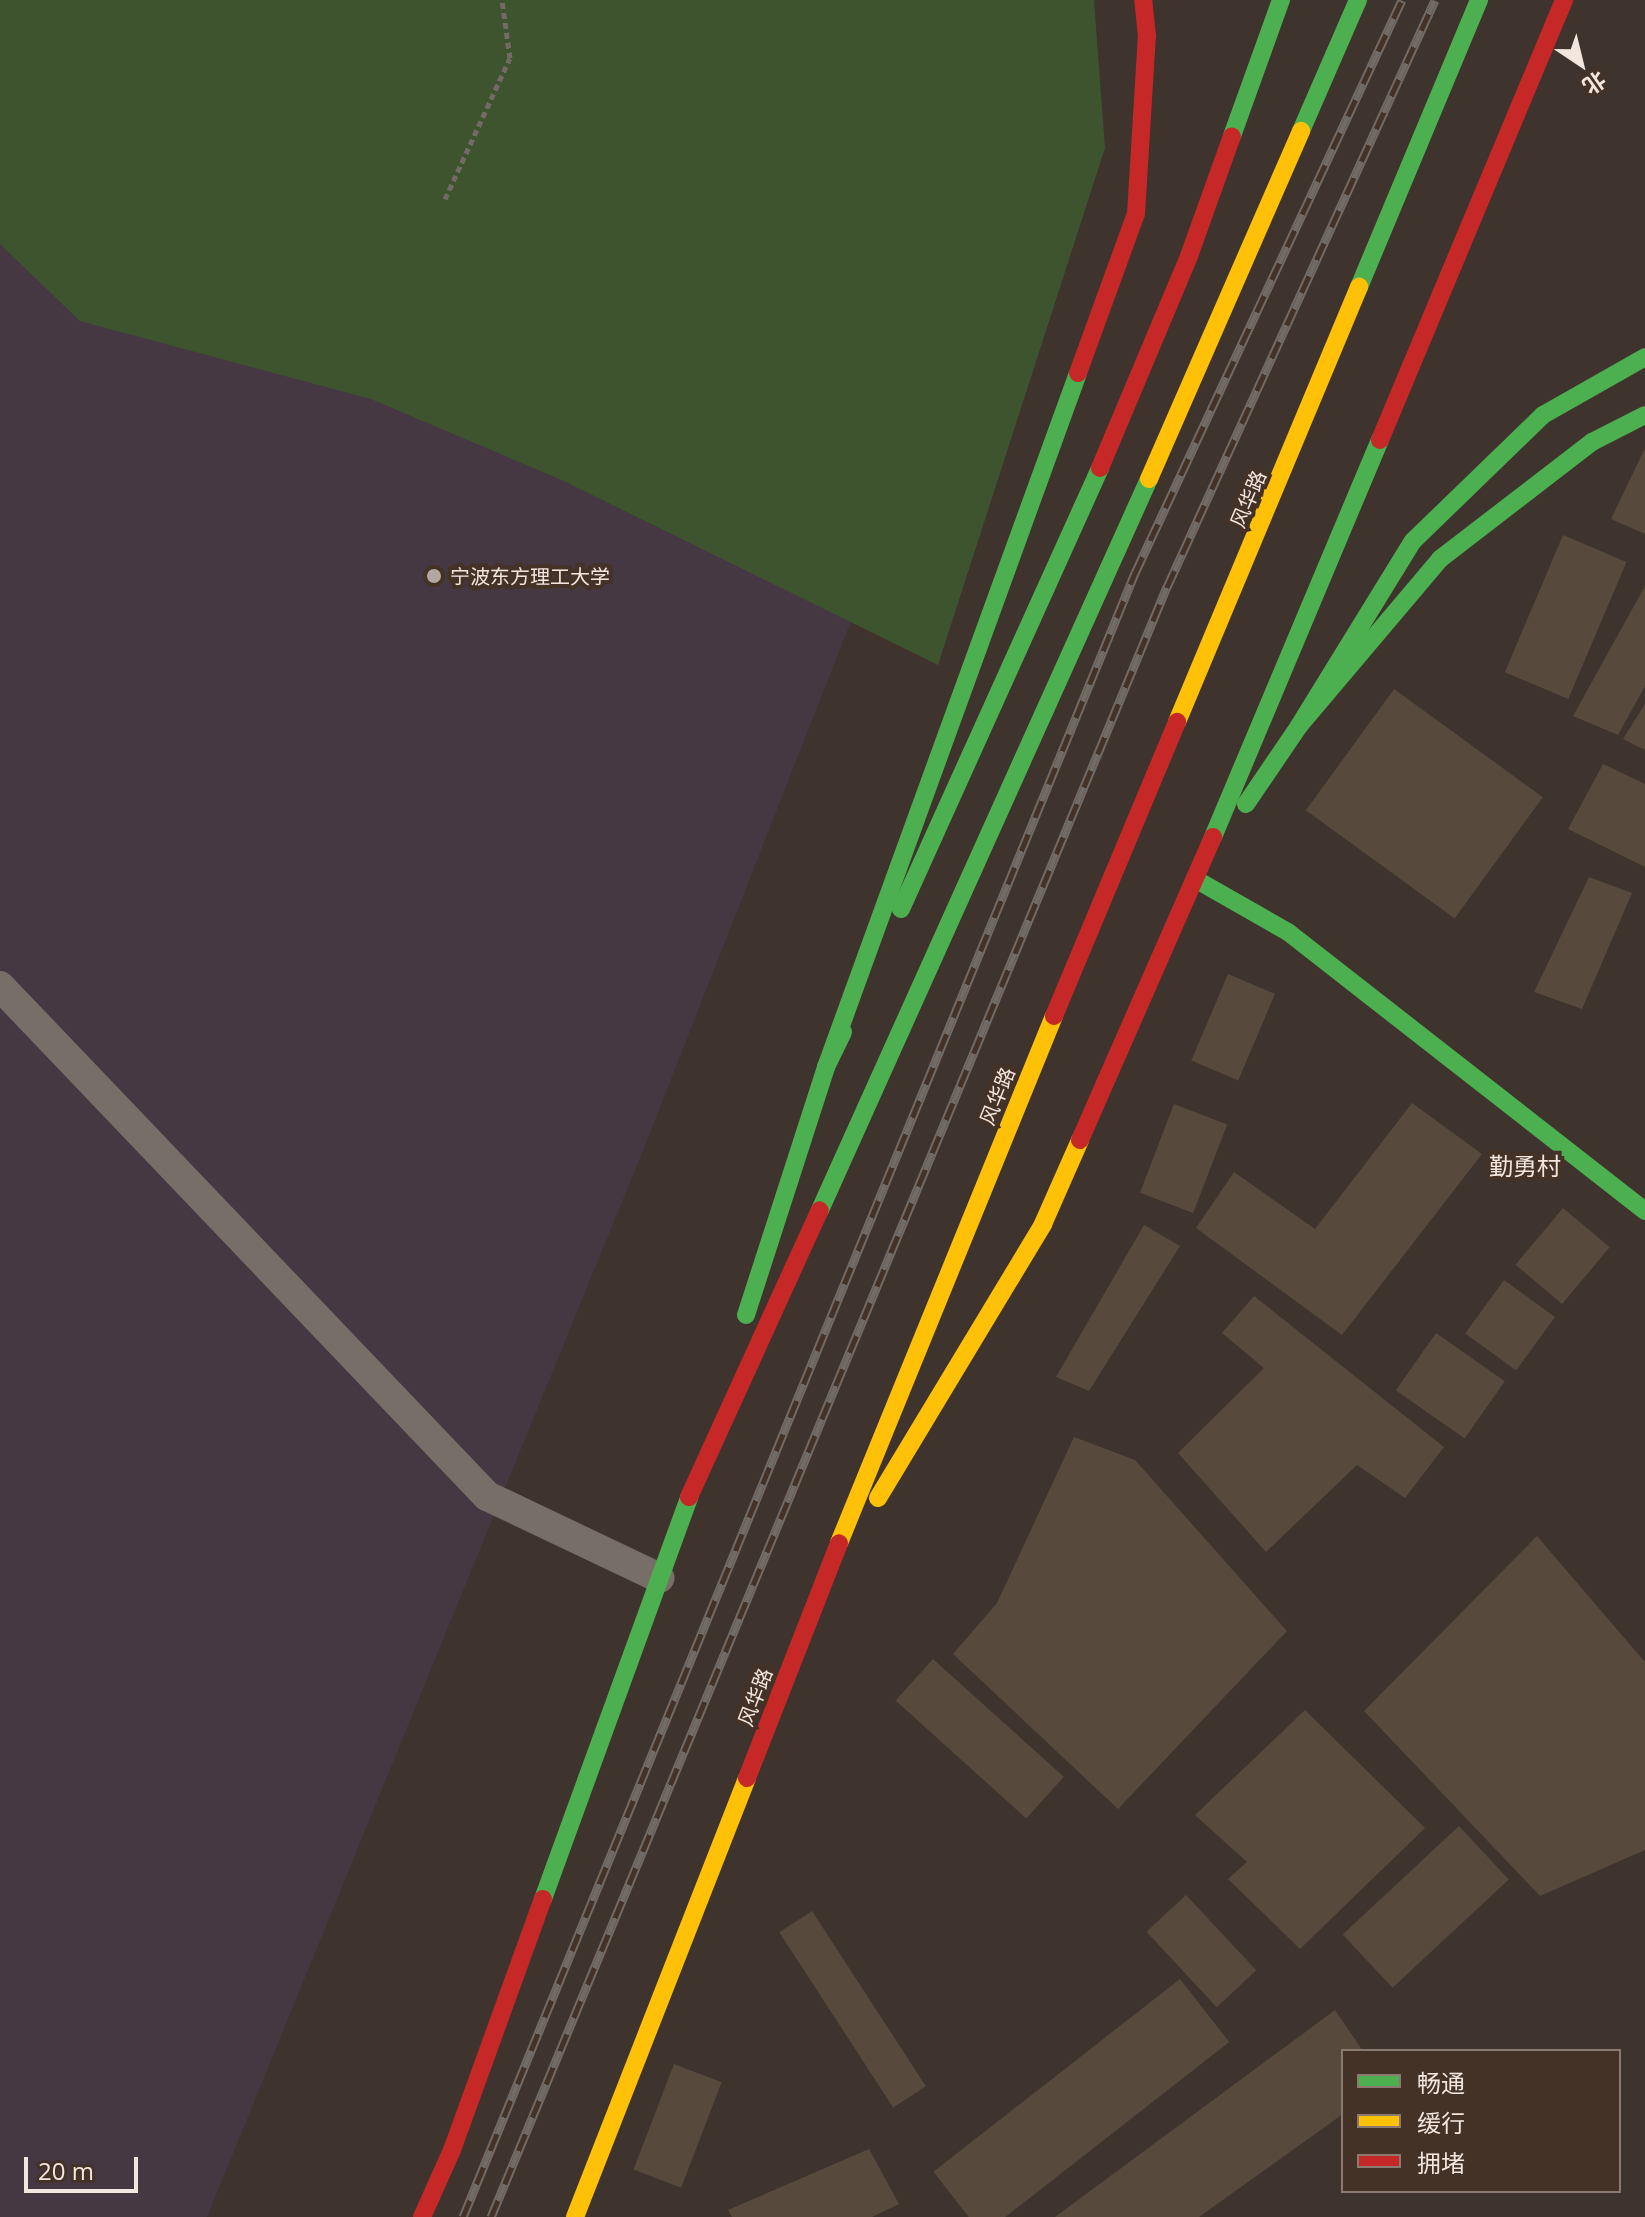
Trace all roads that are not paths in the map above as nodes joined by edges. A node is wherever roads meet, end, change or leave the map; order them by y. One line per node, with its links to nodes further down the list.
1 (1143, 0): 11 (main road)
2 (1281, 0): 11 (main road)
3 (1358, 0): 13 (main road)
4 (1479, 0): 14 (main road, 风华路)
5 (1564, 0): 9 (main road)
6 (1645, 357): 8 (main road)
7 (1645, 415): 8 (main road)
8 (1299, 726): 9 (main road)
9 (1195, 879): 12 (main road); 14 (main road)
10 (0, 986): 15 (street)
11 (826, 1067): 13 (main road)
12 (1645, 1211)
13 (692, 1489): 15 (main road)
14 (825, 1577): 17 (main road, 风华路)
15 (660, 1578): 16 (main road)
16 (422, 2217)
17 (575, 2217)

